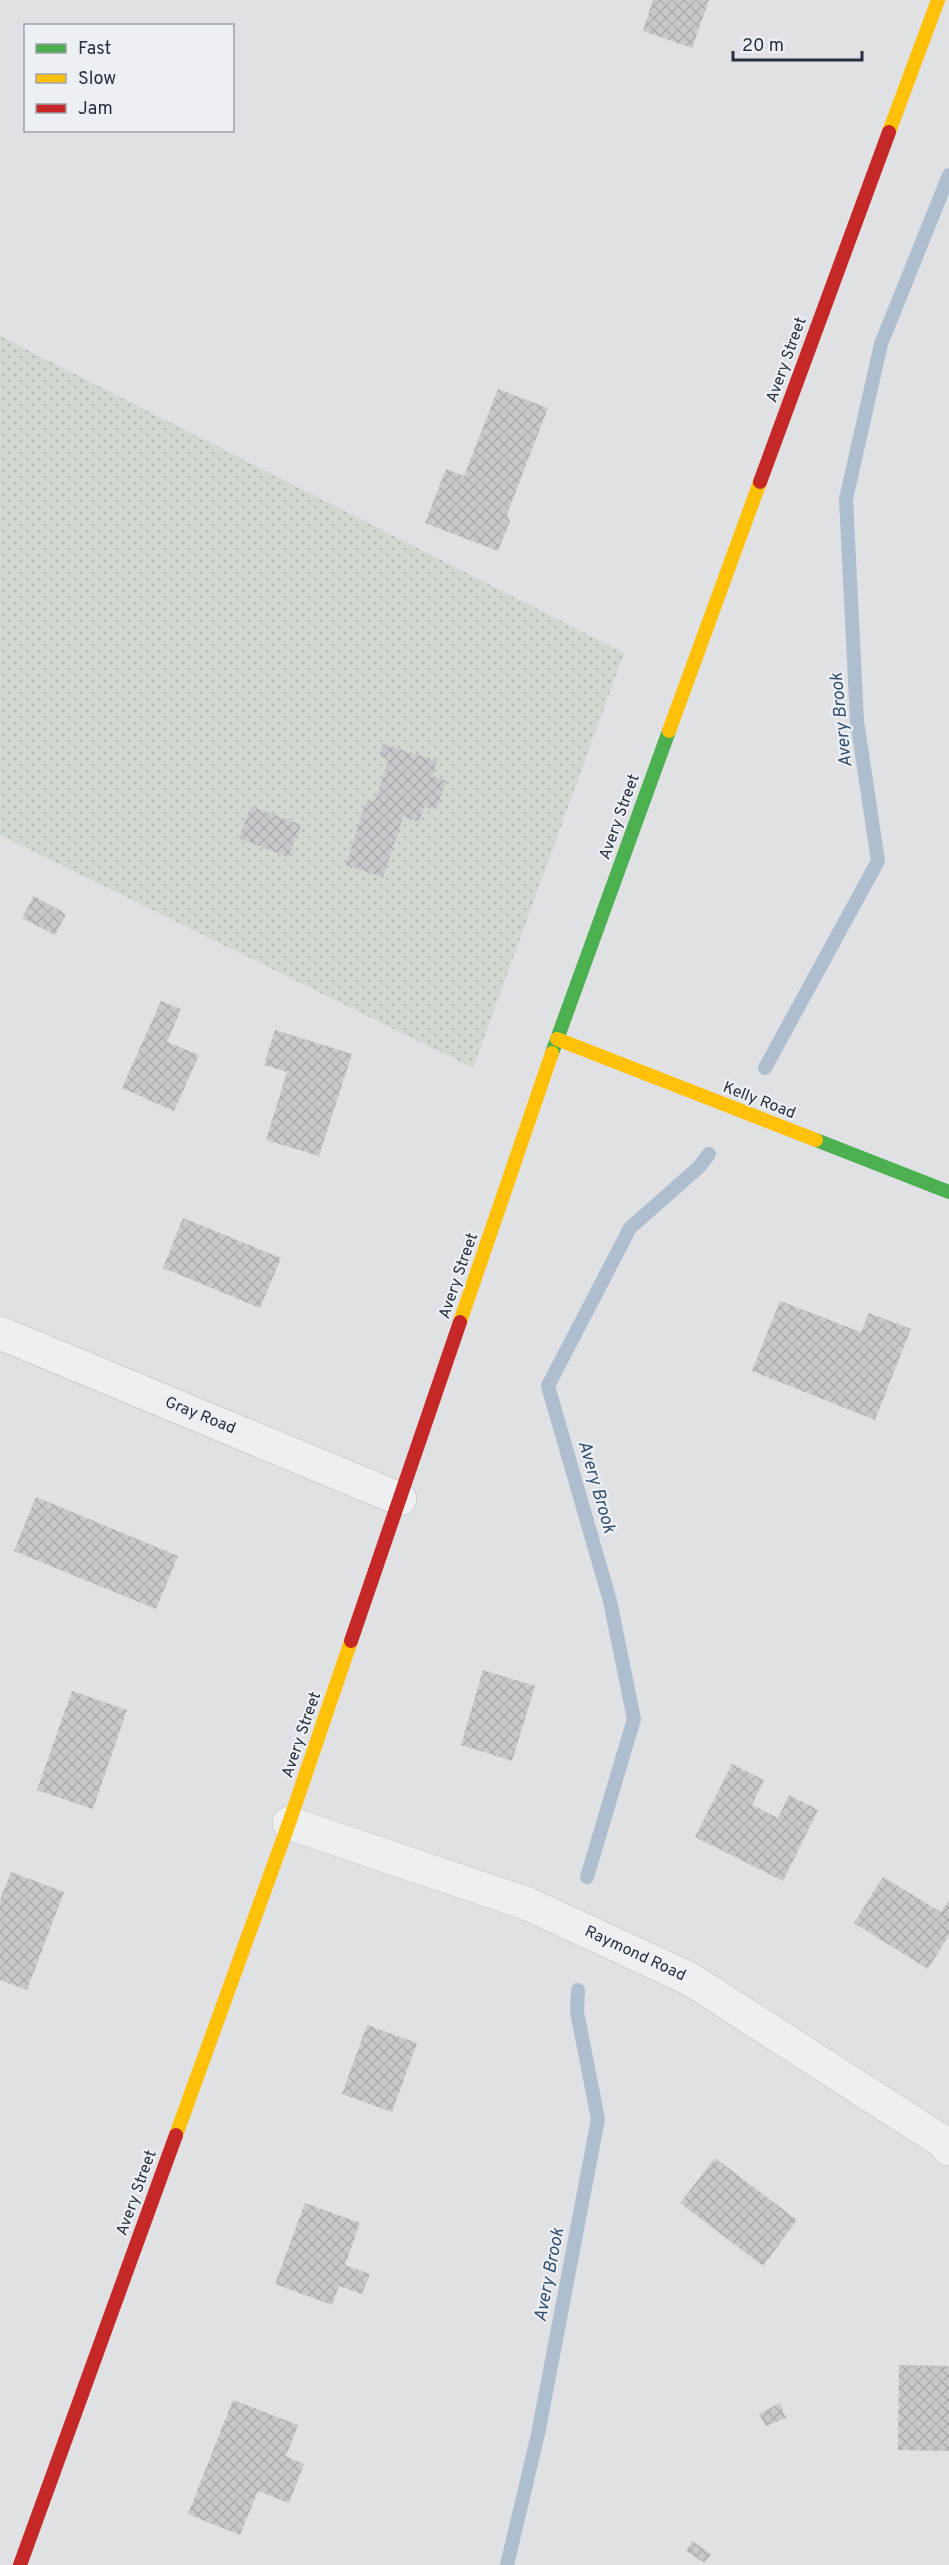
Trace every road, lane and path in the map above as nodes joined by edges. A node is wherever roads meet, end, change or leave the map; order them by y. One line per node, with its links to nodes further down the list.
1 (938, 0): 2 (main road, Avery Street)
2 (557, 1039): 3 (main road, Kelly Road); 5 (main road, Avery Street)
3 (949, 1192)
4 (0, 1333): 5 (street, Gray Road)
5 (400, 1499): 6 (main road, Avery Street)
6 (289, 1823): 7 (street, Raymond Road); 8 (main road, Avery Street)
7 (949, 2150)
8 (20, 2565)

